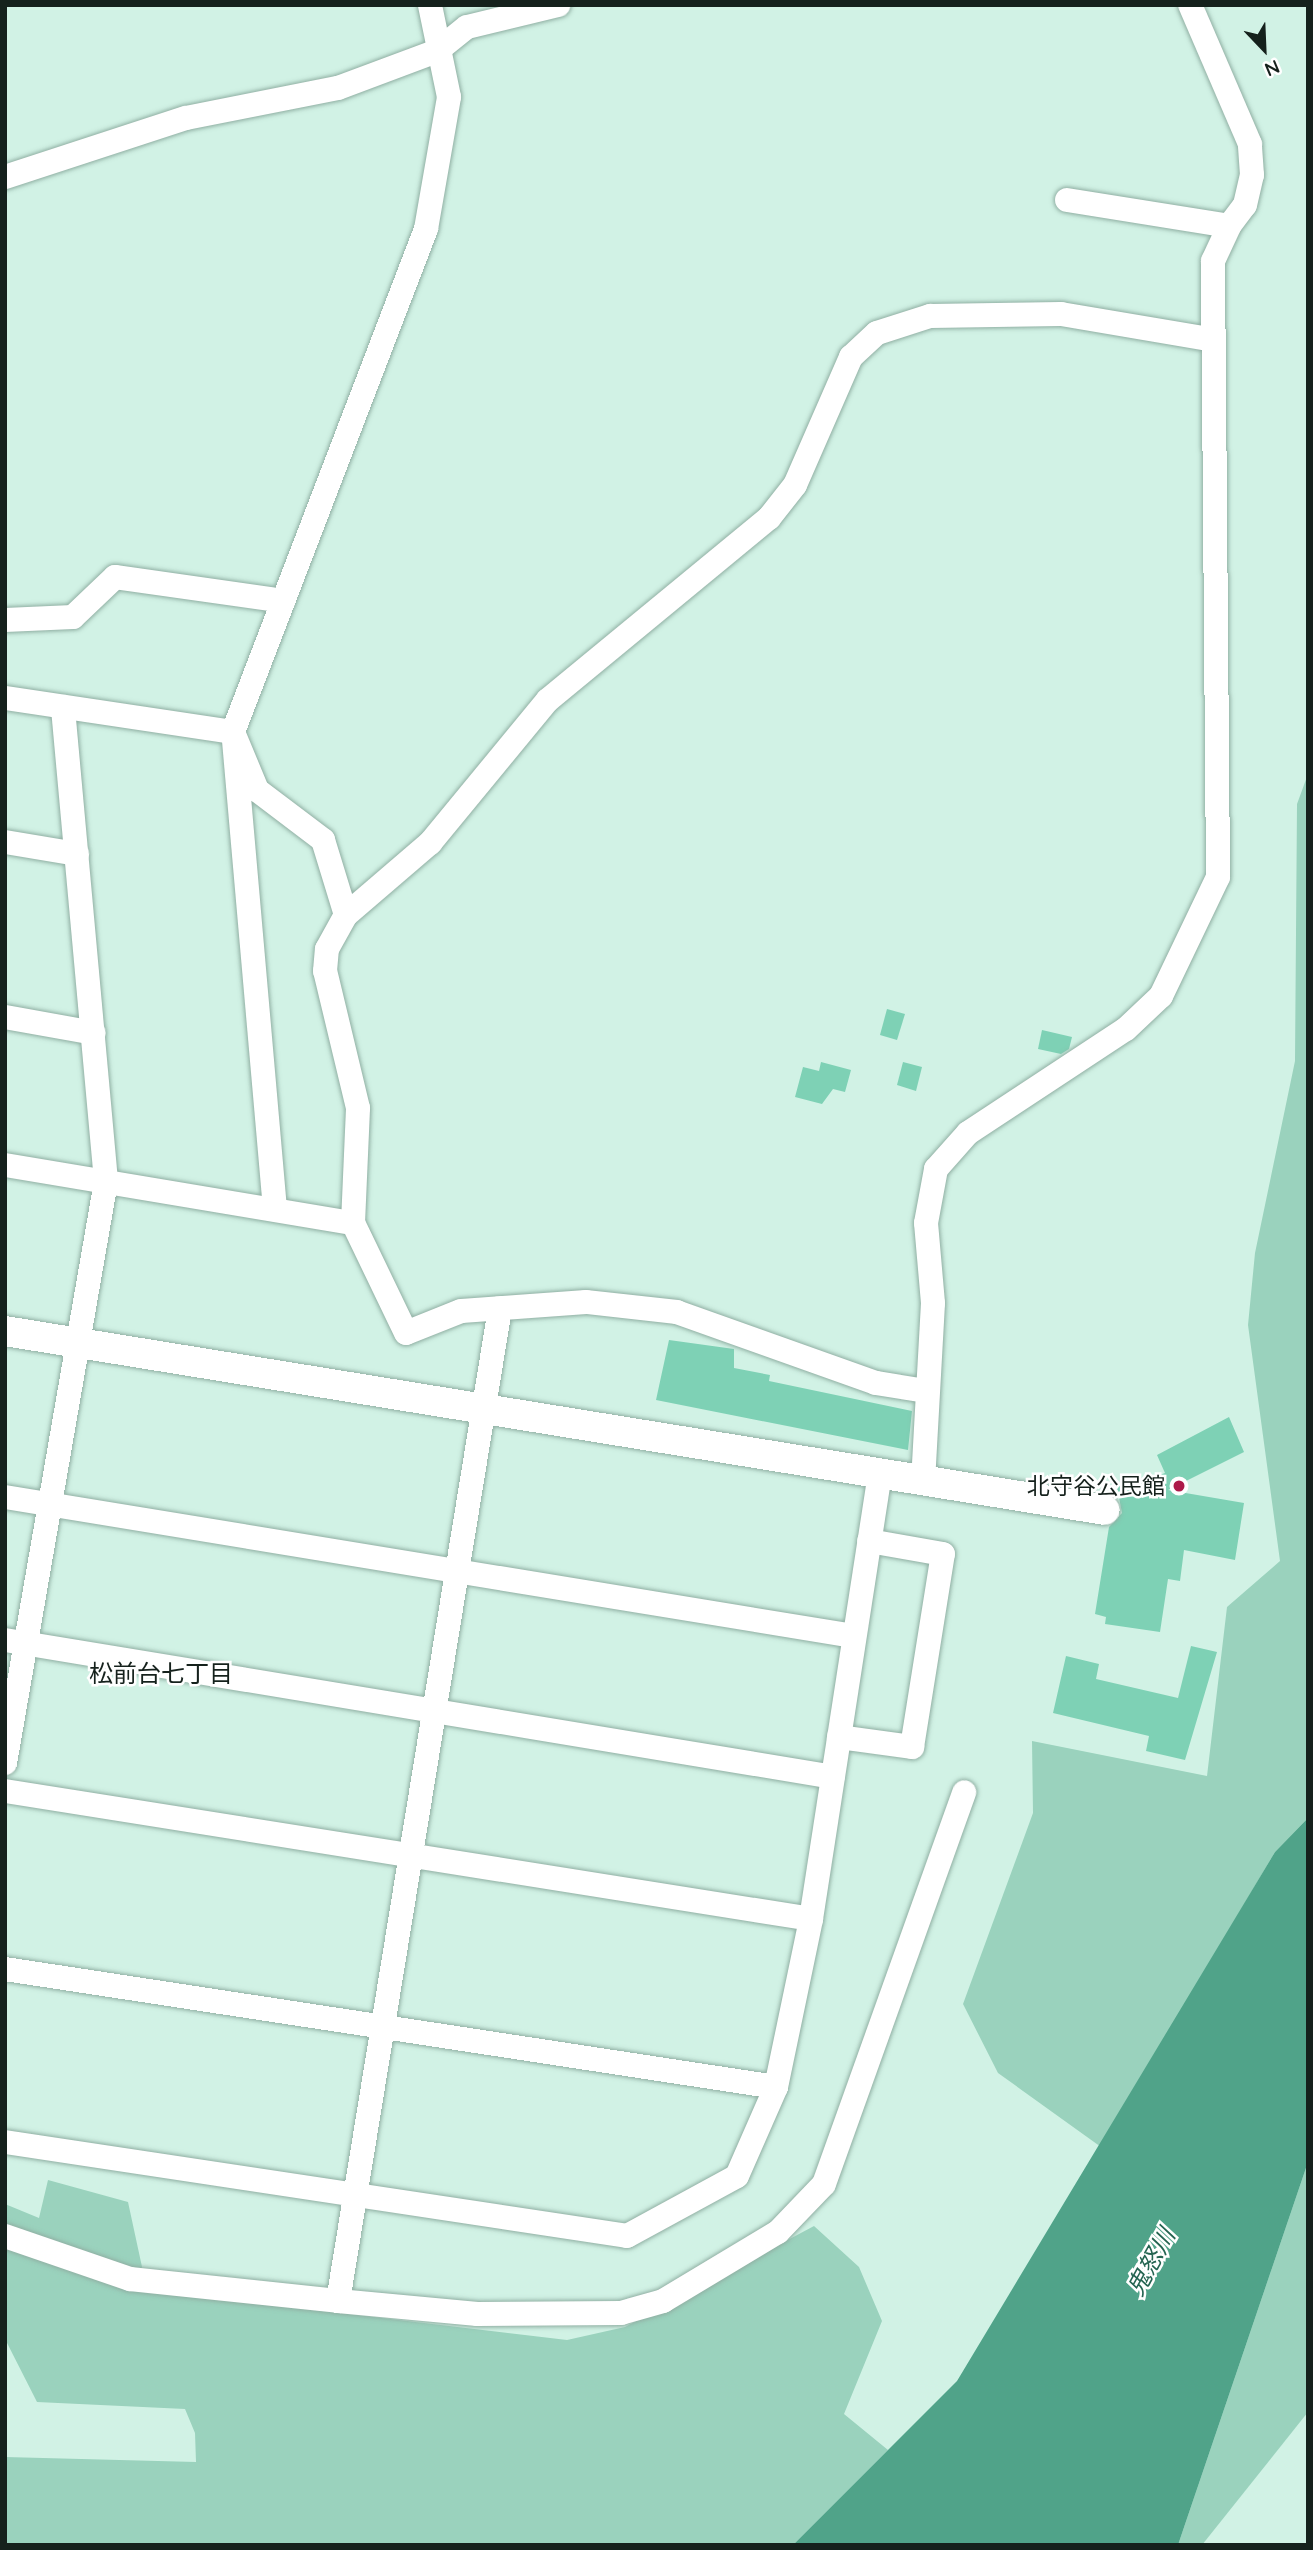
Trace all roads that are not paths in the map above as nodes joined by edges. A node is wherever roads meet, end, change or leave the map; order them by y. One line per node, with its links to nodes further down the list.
1 (430, 5): 4 (street)
2 (558, 5): 4 (street)
3 (1190, 5): 7 (street)
4 (437, 51): 5 (street); 9 (street)
5 (5, 177)
6 (1067, 200): 7 (street)
7 (1229, 226): 8 (street)
8 (1214, 340): 16 (street); 26 (street)
9 (283, 601): 10 (street); 13 (street)
10 (5, 620)
11 (5, 698): 12 (street)
12 (63, 707): 13 (street); 15 (street)
13 (233, 732): 16 (street); 21 (street)
14 (5, 842): 15 (street)
15 (76, 854): 18 (street)
16 (346, 915): 22 (street)
17 (5, 1017): 18 (street)
18 (94, 1033): 20 (street)
19 (5, 1165): 20 (street)
20 (106, 1181): 21 (street); 25 (street)
21 (275, 1209): 22 (street)
22 (353, 1223): 23 (street)
23 (500, 1308): 26 (street); 27 (street)
24 (5, 1331): 25 (street)
25 (80, 1344): 27 (street); 31 (street)
26 (926, 1391): 29 (street)
27 (484, 1409): 28 (street); 34 (street)
28 (880, 1475): 29 (street); 33 (street)
29 (923, 1482): 32 (street)
30 (5, 1497): 31 (street)
31 (51, 1505): 34 (street); 36 (street)
32 (1105, 1510)
33 (869, 1541): 35 (street); 38 (street)
34 (457, 1572): 35 (street); 37 (street)
35 (853, 1636): 38 (street)
36 (16, 1642): 37 (street); 39 (street)
37 (435, 1711): 40 (street); 43 (street)
38 (839, 1737): 40 (street)
39 (5, 1763)
40 (833, 1777): 44 (street)
41 (5, 1791): 43 (street)
42 (964, 1792): 51 (street)
43 (411, 1856): 44 (street); 46 (street)
44 (811, 1919): 47 (street)
45 (5, 1969): 46 (street)
46 (383, 2026): 47 (street); 49 (street)
47 (776, 2088): 49 (street)
48 (5, 2142): 49 (street)
49 (356, 2193): 51 (street)
50 (5, 2236): 51 (street)
51 (338, 2301)

